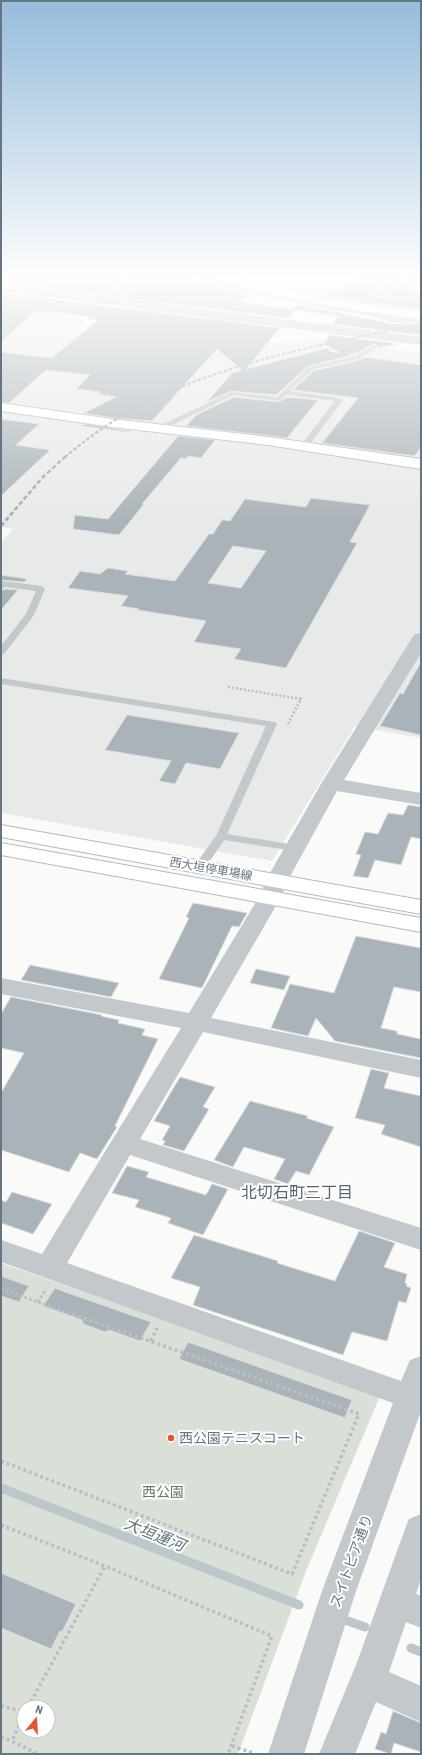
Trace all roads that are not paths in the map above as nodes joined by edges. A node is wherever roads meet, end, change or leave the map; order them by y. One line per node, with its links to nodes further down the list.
1 (353, 359): 2 (lane)
2 (286, 393): 4 (lane); 5 (lane)
3 (1, 407): 4 (street)
4 (159, 428): 5 (street)
5 (304, 446): 6 (street)
6 (421, 464)
7 (2, 585): 9 (lane)
8 (421, 638): 11 (street)
9 (1, 652)
10 (1, 681): 14 (lane)
11 (331, 784): 12 (street); 15 (street)
12 (421, 799)
13 (1, 831): 17 (street, 西大垣停車場線)
14 (221, 836): 15 (lane); 17 (lane)
15 (295, 848): 18 (street)
16 (1, 849): 18 (street, 西大垣停車場線)
17 (199, 866): 18 (street, 西大垣停車場線)
18 (274, 889): 19 (street, 西大垣停車場線); 20 (street, 西大垣停車場線); 22 (street)
19 (421, 907)
20 (421, 925)
21 (1, 986): 22 (street)
22 (197, 1023): 23 (street); 24 (street)
23 (421, 1069)
24 (123, 1143): 25 (street); 27 (street)
25 (421, 1239)
26 (1, 1251): 27 (street)
27 (49, 1268): 28 (street)
28 (416, 1383): 33 (street, スイトピア通り)
29 (421, 1529): 30 (street)
30 (408, 1607): 31 (street)
31 (368, 1681): 32 (street); 34 (street)
32 (421, 1704)
33 (286, 1754)
34 (337, 1754)

